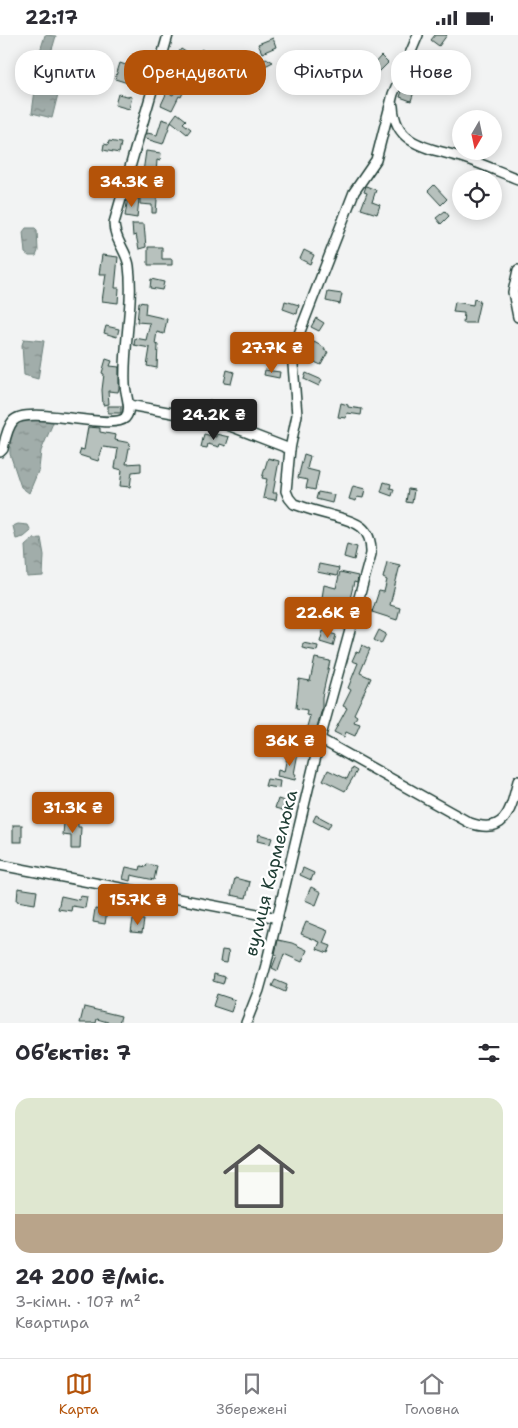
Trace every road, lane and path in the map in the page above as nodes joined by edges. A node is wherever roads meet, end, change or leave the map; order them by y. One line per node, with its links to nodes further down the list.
1 (168, 35): 9 (street)
2 (418, 35): 3 (street, вулиця Кармелюка)
3 (412, 50)
4 (393, 95): 6 (street)
5 (393, 95): 10 (street, вулиця Кармелюка)
6 (518, 179)
7 (518, 270): 8 (street)
8 (518, 317)
9 (129, 405): 10 (street); 11 (street)
10 (290, 449): 12 (street, вулиця Кармелюка)
11 (0, 452)
12 (320, 739): 13 (street); 15 (street, вулиця Кармелюка)
13 (518, 781)
14 (0, 865): 15 (street)
15 (278, 918): 16 (street, вулиця Кармелюка)
16 (246, 1023)

